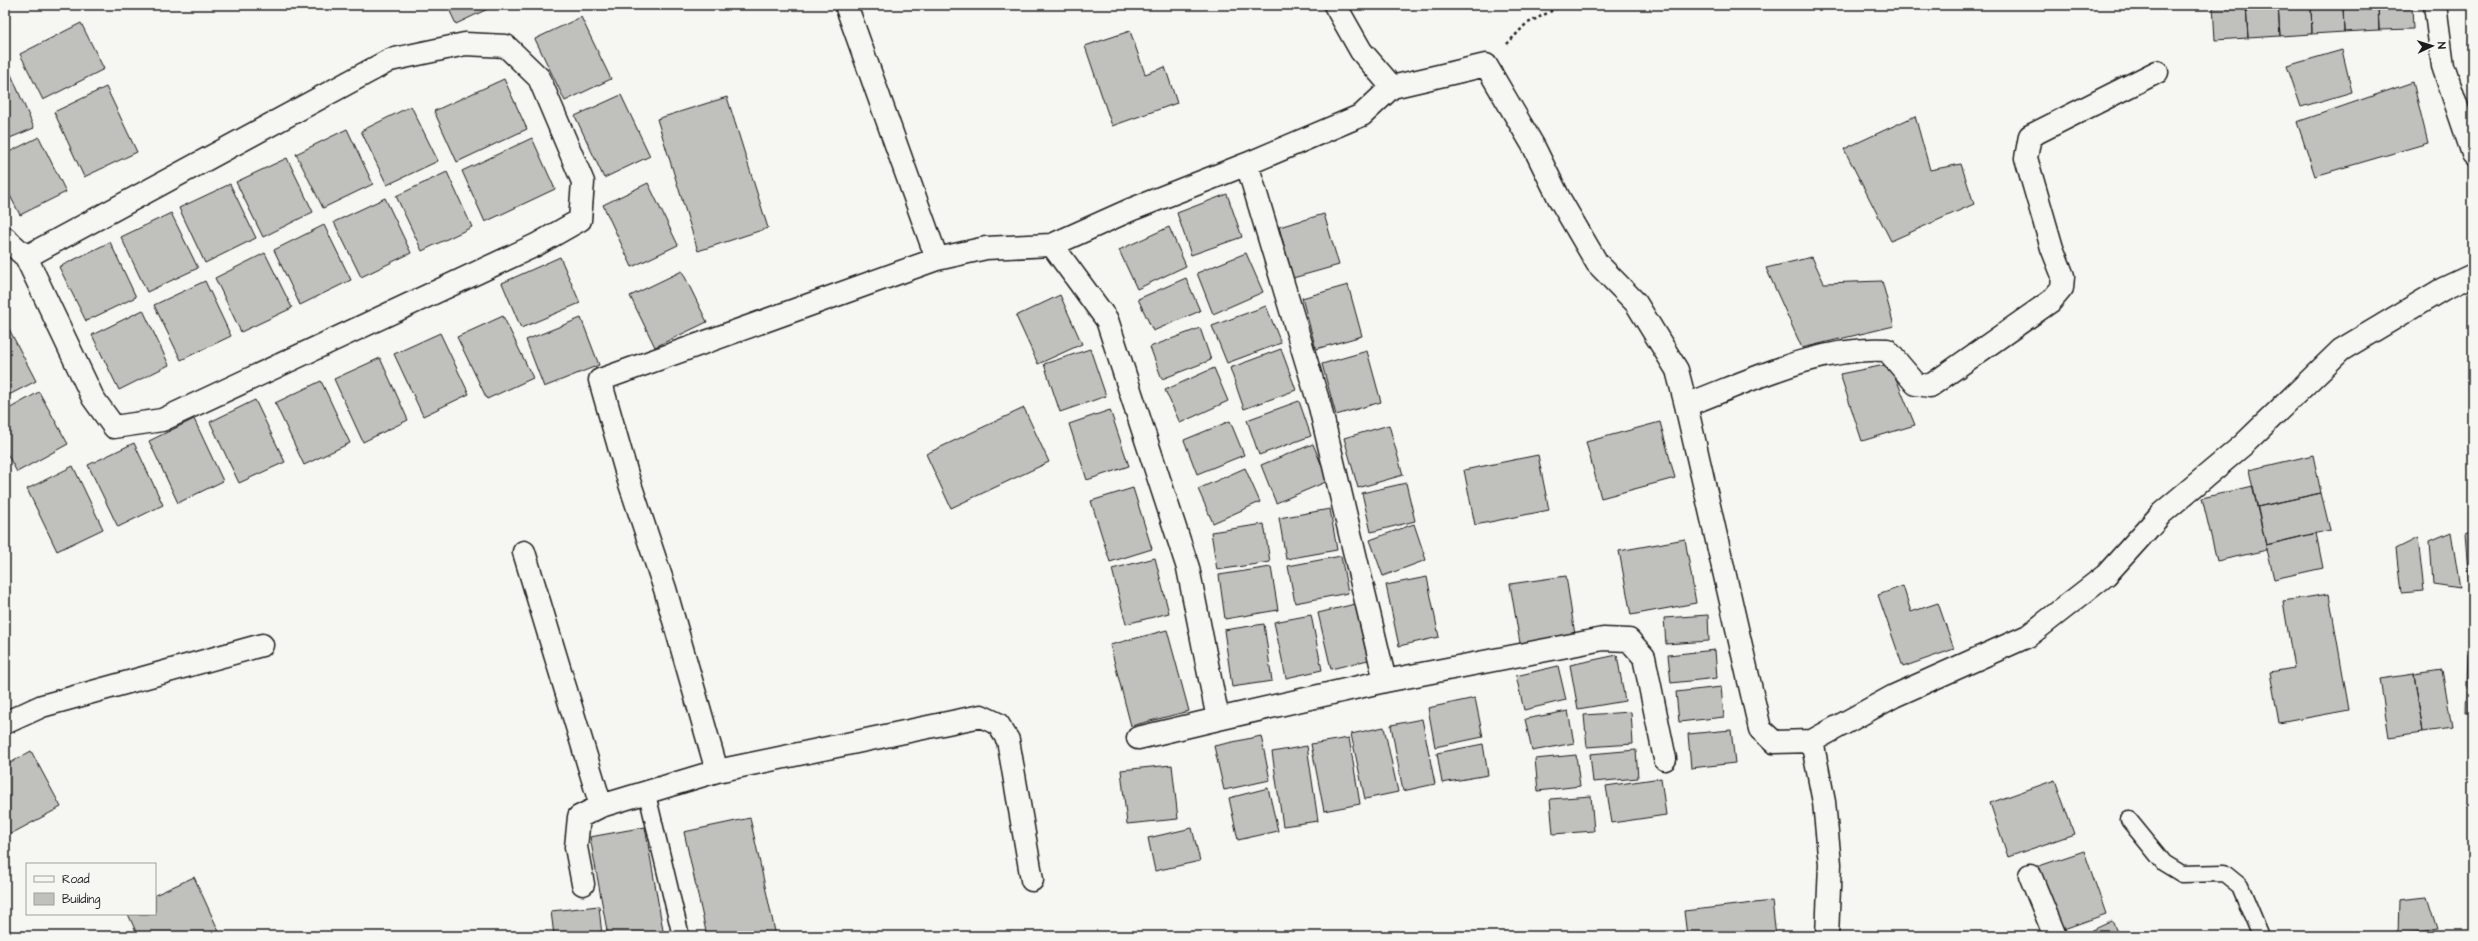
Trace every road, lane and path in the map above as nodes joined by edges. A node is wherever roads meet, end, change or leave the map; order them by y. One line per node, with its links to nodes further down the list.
1 (846, 5): 13 (street)
2 (1335, 5): 7 (street)
3 (1563, 5): 5 (path)
4 (2435, 5): 8 (street)
5 (1486, 65): 7 (street); 15 (street)
6 (2157, 72): 15 (street)
7 (1392, 87): 9 (street)
8 (2473, 154)
9 (1247, 164): 11 (street); 18 (street)
10 (5, 238): 12 (street)
11 (1052, 245): 13 (street); 19 (street)
12 (26, 257): 12 (street)
13 (937, 258): 24 (street)
14 (2473, 274): 22 (street)
15 (1686, 405): 22 (street)
16 (524, 552): 26 (street)
17 (262, 645): 20 (street)
18 (1385, 681): 19 (street); 23 (street)
19 (1218, 719): 21 (street)
20 (5, 723)
21 (1138, 738)
22 (1812, 741): 32 (street)
23 (1666, 759)
24 (717, 771): 25 (street); 29 (street)
25 (647, 794): 26 (street); 31 (lane)
26 (601, 806): 30 (street)
27 (2129, 820): 34 (lane)
28 (2030, 875): 33 (street)
29 (1032, 880)
30 (583, 884)
31 (681, 936)
32 (1827, 936)
33 (2055, 936)
34 (2261, 936)

